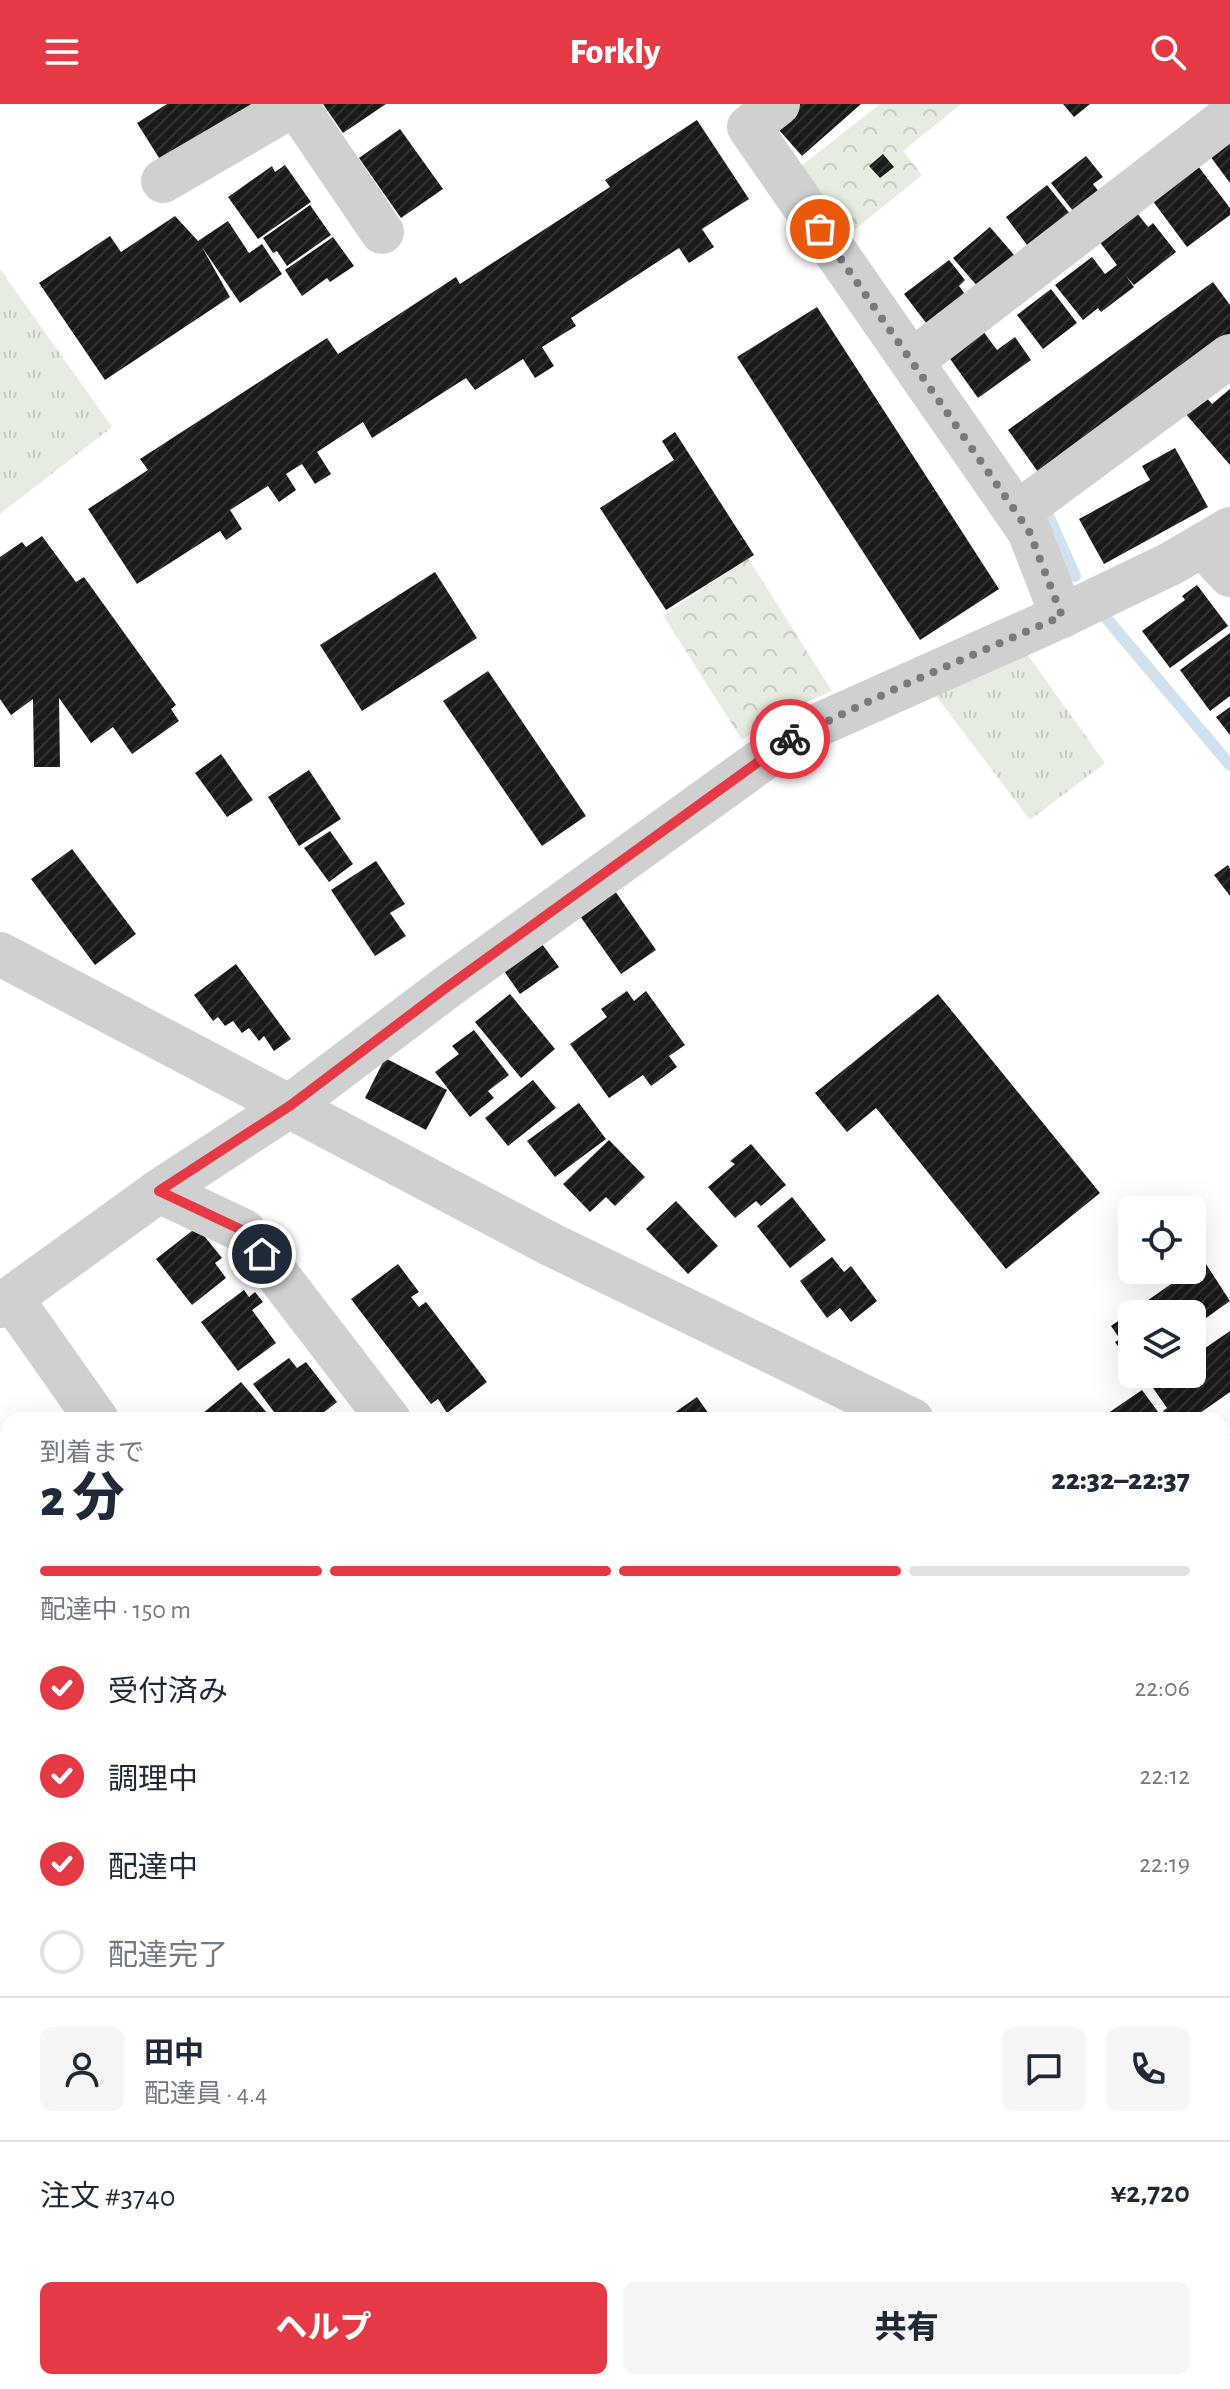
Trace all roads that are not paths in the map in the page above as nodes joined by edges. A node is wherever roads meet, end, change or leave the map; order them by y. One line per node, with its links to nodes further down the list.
1 (295, 104): 4 (street); 5 (street)
2 (778, 104): 7 (street)
3 (1209, 118): 7 (street)
4 (163, 181)
5 (382, 232)
6 (1230, 356): 8 (street)
7 (912, 361): 8 (street)
8 (1017, 513): 10 (street)
9 (1221, 550): 10 (street)
10 (1062, 616): 12 (street)
11 (0, 954): 12 (street)
12 (291, 1105): 13 (street); 17 (street)
13 (159, 1191): 14 (street); 16 (street)
14 (3, 1303): 15 (street)
15 (91, 1412)
16 (383, 1412)
17 (896, 1412)

